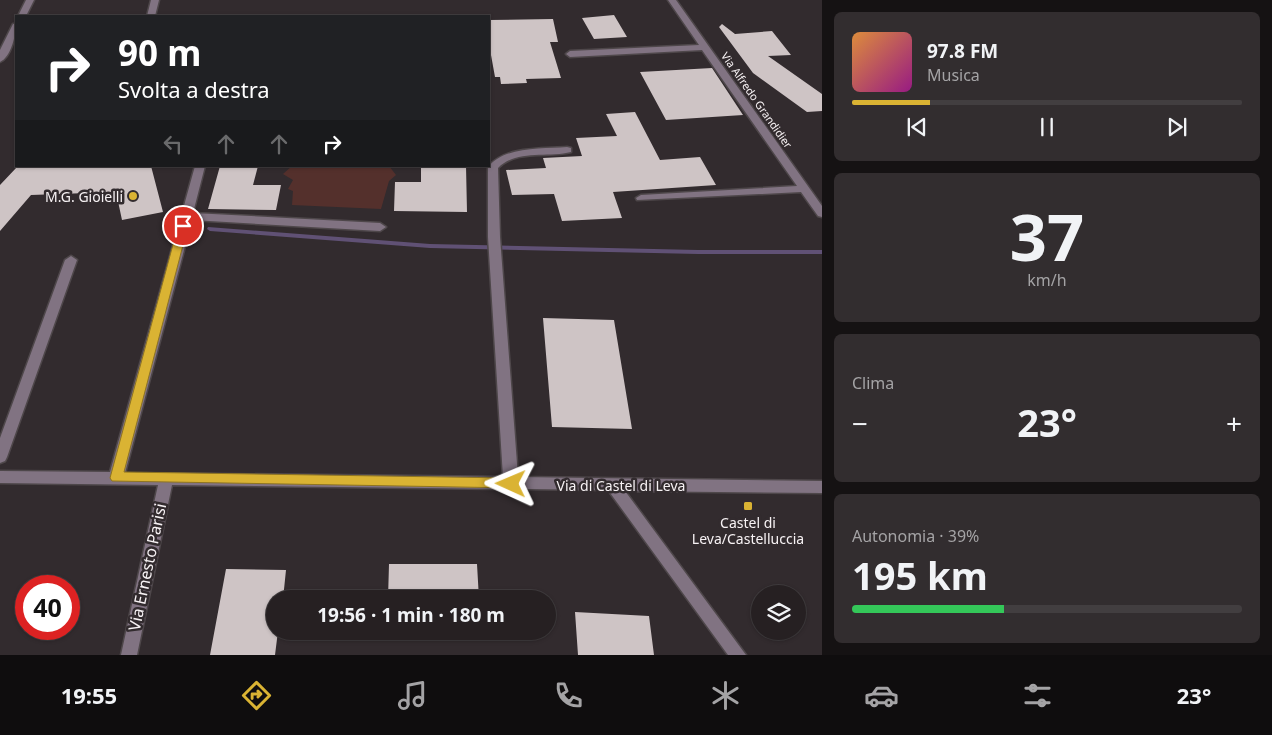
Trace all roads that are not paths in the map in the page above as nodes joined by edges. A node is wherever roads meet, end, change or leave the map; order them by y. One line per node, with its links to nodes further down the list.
1 (30, 0): 4 (street)
2 (155, 0): 5 (street)
3 (672, 0): 7 (street, Via Alfredo Grandidier)
4 (22, 15)
5 (151, 15)
6 (15, 28): 9 (street)
7 (705, 47): 8 (street); 12 (street, Via Alfredo Grandidier)
8 (570, 54)
9 (0, 59)
10 (567, 150): 22 (street)
11 (200, 167): 15 (street)
12 (804, 188): 13 (street); 14 (street, Via Alfredo Grandidier)
13 (640, 198)
14 (822, 214)
15 (187, 216): 16 (street); 20 (street)
16 (380, 227)
17 (71, 260): 18 (street)
18 (0, 458)
19 (0, 477): 20 (street, Via di Castel di Leva)
20 (116, 478): 21 (street, Via di Castel di Leva)
21 (166, 480): 22 (street, Via di Castel di Leva); 25 (street, Via Ernesto Parisi)
22 (511, 484): 23 (street, Via di Castel di Leva)
23 (612, 485): 24 (street, Via di Castel di Leva); 26 (street)
24 (822, 488)
25 (128, 655)
26 (738, 655)

